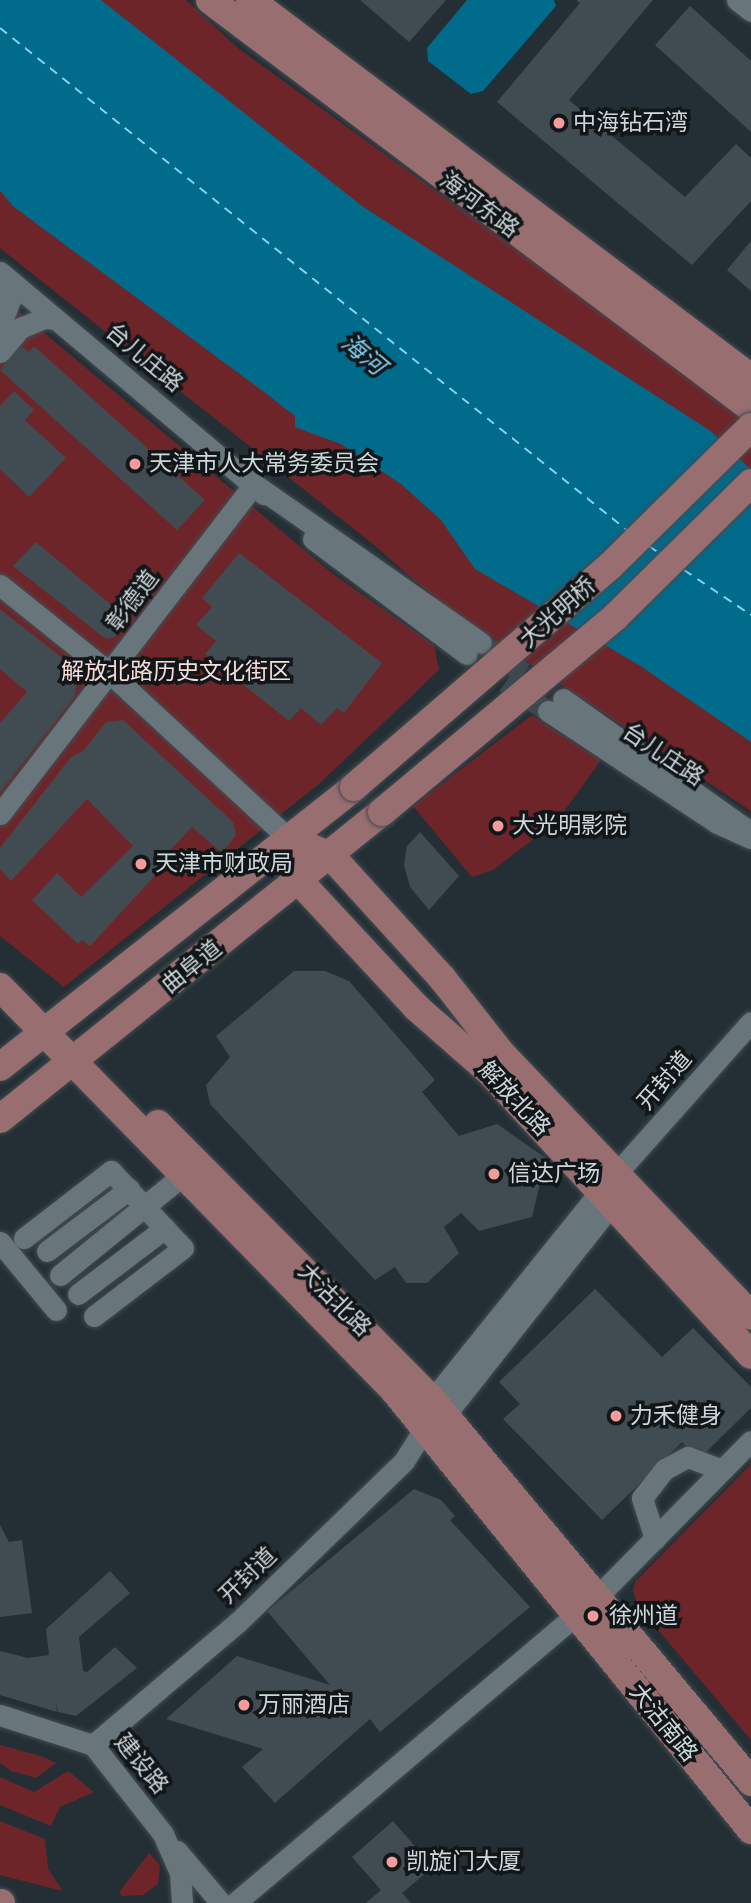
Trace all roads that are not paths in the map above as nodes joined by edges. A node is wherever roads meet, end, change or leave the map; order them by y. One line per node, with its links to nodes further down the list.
1 (210, 0): 10 (main road, 海河东路)
2 (250, 0): 9 (main road, 海河东路)
3 (737, 0): 4 (street)
4 (751, 11)
5 (0, 274): 6 (street, 台儿庄路); 7 (street)
6 (56, 319): 8 (street); 13 (street, 台儿庄路)
7 (0, 326)
8 (0, 352)
9 (751, 378)
10 (751, 408)
11 (751, 427): 18 (main road, 大光明桥, bridge)
12 (751, 483): 19 (main road, 大光明桥, bridge)
13 (254, 484): 15 (street, 台儿庄路); 16 (street, 彰德道)
14 (0, 585): 16 (street, 解放北路)
15 (474, 648)
16 (111, 674): 20 (street, 彰德道); 22 (street, 解放北路)
17 (556, 705): 21 (street, 台儿庄路)
18 (355, 787): 22 (main road, 曲阜道)
19 (382, 812): 23 (main road, 曲阜道)
20 (0, 814)
21 (751, 836)
22 (289, 839): 23 (main road, 解放北路); 24 (main road, 解放北路); 27 (main road, 曲阜道)
23 (331, 856): 24 (main road, 曲阜道); 33 (main road, 解放北路)
24 (300, 882): 28 (main road, 曲阜道); 33 (main road, 解放北路)
25 (0, 987): 27 (main road, 大沽北路)
26 (751, 1022): 33 (street, 开封道)
27 (47, 1030): 28 (main road, 大沽北路); 29 (main road, 曲阜道)
28 (82, 1056): 30 (main road, 曲阜道); 31 (main road, 大沽北路); 45 (main road, 大沽北路)
29 (0, 1067)
30 (0, 1119)
31 (181, 1176): 34 (street); 45 (main road, 大沽北路)
32 (129, 1189): 34 (street); 36 (street); 37 (street)
33 (610, 1190): 43 (main road, 解放北路); 44 (main road, 解放北路); 45 (street, 开封道)
34 (146, 1209): 35 (street); 39 (street)
35 (165, 1228): 40 (street); 42 (street)
36 (24, 1238)
37 (47, 1251)
38 (4, 1256): 41 (street)
39 (60, 1275)
40 (78, 1294)
41 (56, 1310)
42 (94, 1316)
43 (751, 1316)
44 (751, 1355)
45 (433, 1415): 49 (main road, 大沽北路); 50 (main road, 大沽北路); 52 (street, 开封道)
46 (751, 1441): 47 (street)
47 (722, 1470): 48 (street); 48 (street)
48 (655, 1539): 49 (street)
49 (599, 1595): 50 (street); 53 (main road, 大沽南路)
50 (576, 1615): 54 (main road, 大沽南路); 58 (street)
51 (0, 1715): 52 (street, 建设路)
52 (93, 1745): 55 (street, 建设路)
53 (751, 1782)
54 (751, 1830)
55 (163, 1834): 56 (street, 建设路); 57 (street)
56 (182, 1903)
57 (221, 1903)
58 (235, 1903)

